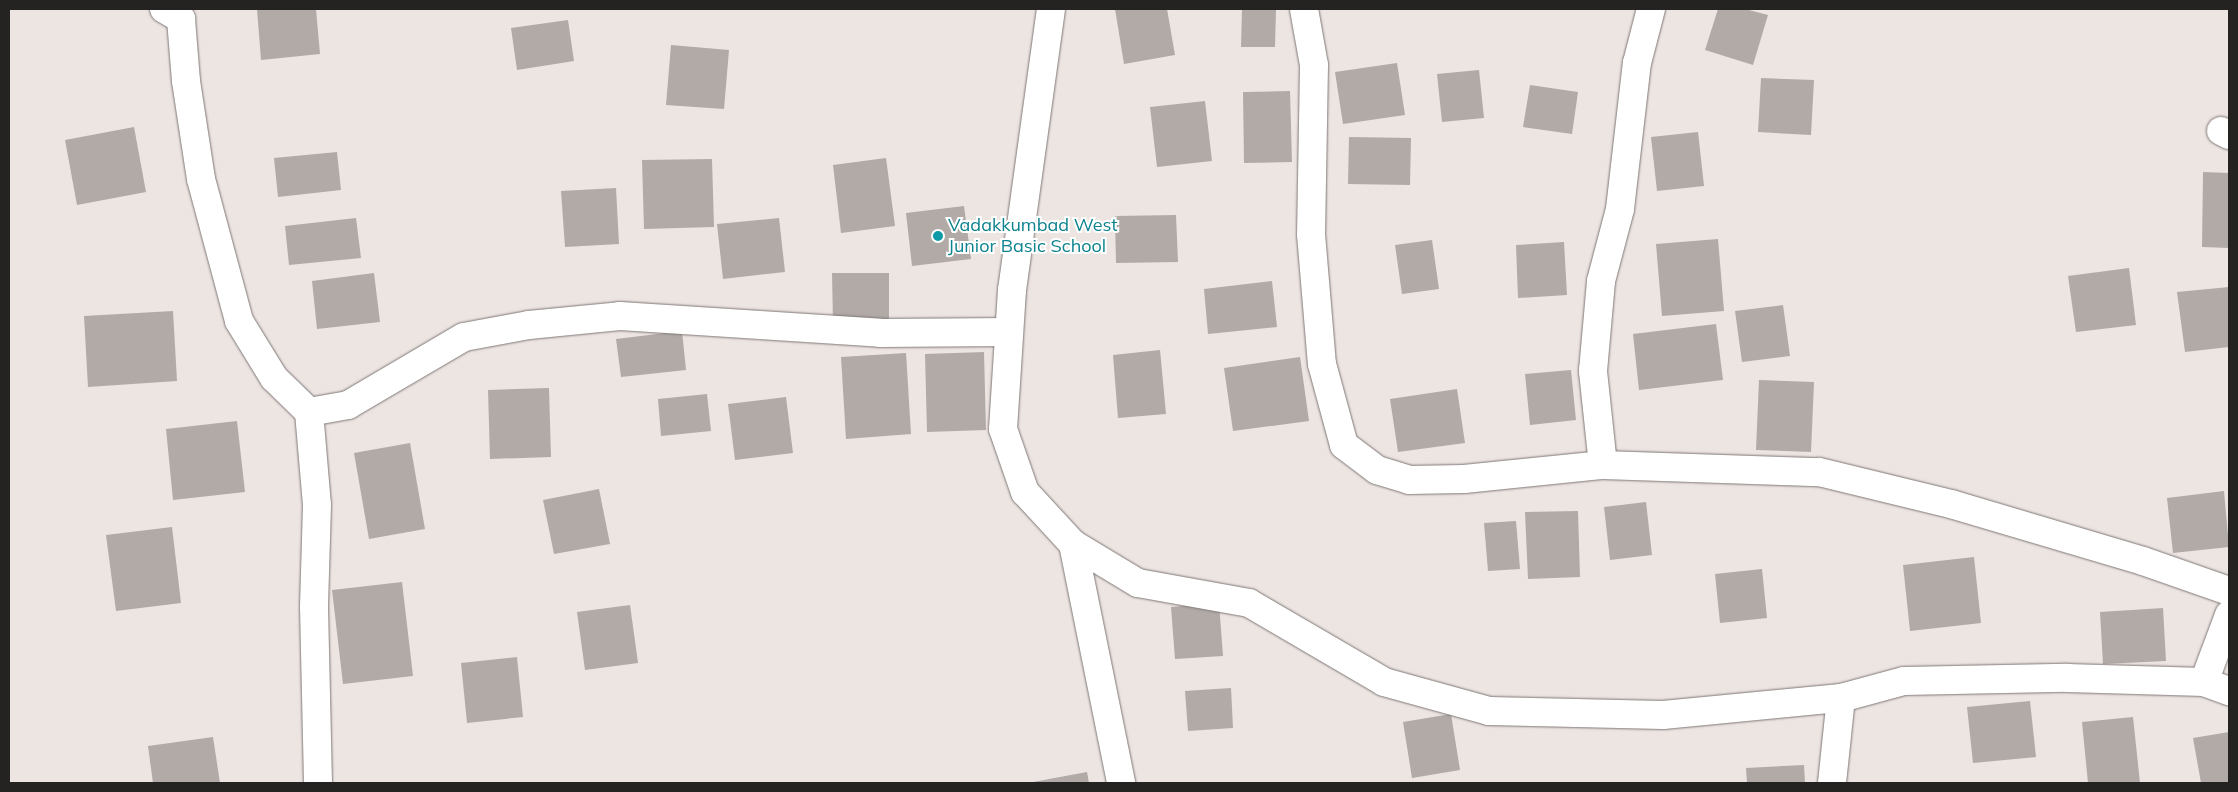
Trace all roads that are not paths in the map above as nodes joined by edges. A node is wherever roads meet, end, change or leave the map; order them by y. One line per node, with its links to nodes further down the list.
1 (1051, 9): 5 (street)
2 (1304, 9): 7 (street)
3 (1651, 9): 7 (street)
4 (176, 12): 6 (street)
5 (1009, 332): 6 (street); 8 (street)
6 (309, 412): 14 (street)
7 (1603, 465): 9 (street)
8 (1074, 544): 13 (street); 15 (street)
9 (2229, 591)
10 (2229, 615): 11 (street)
11 (2204, 682): 12 (street); 13 (street)
12 (2229, 691)
13 (1841, 698): 16 (street)
14 (318, 783)
15 (1120, 783)
16 (1832, 783)

